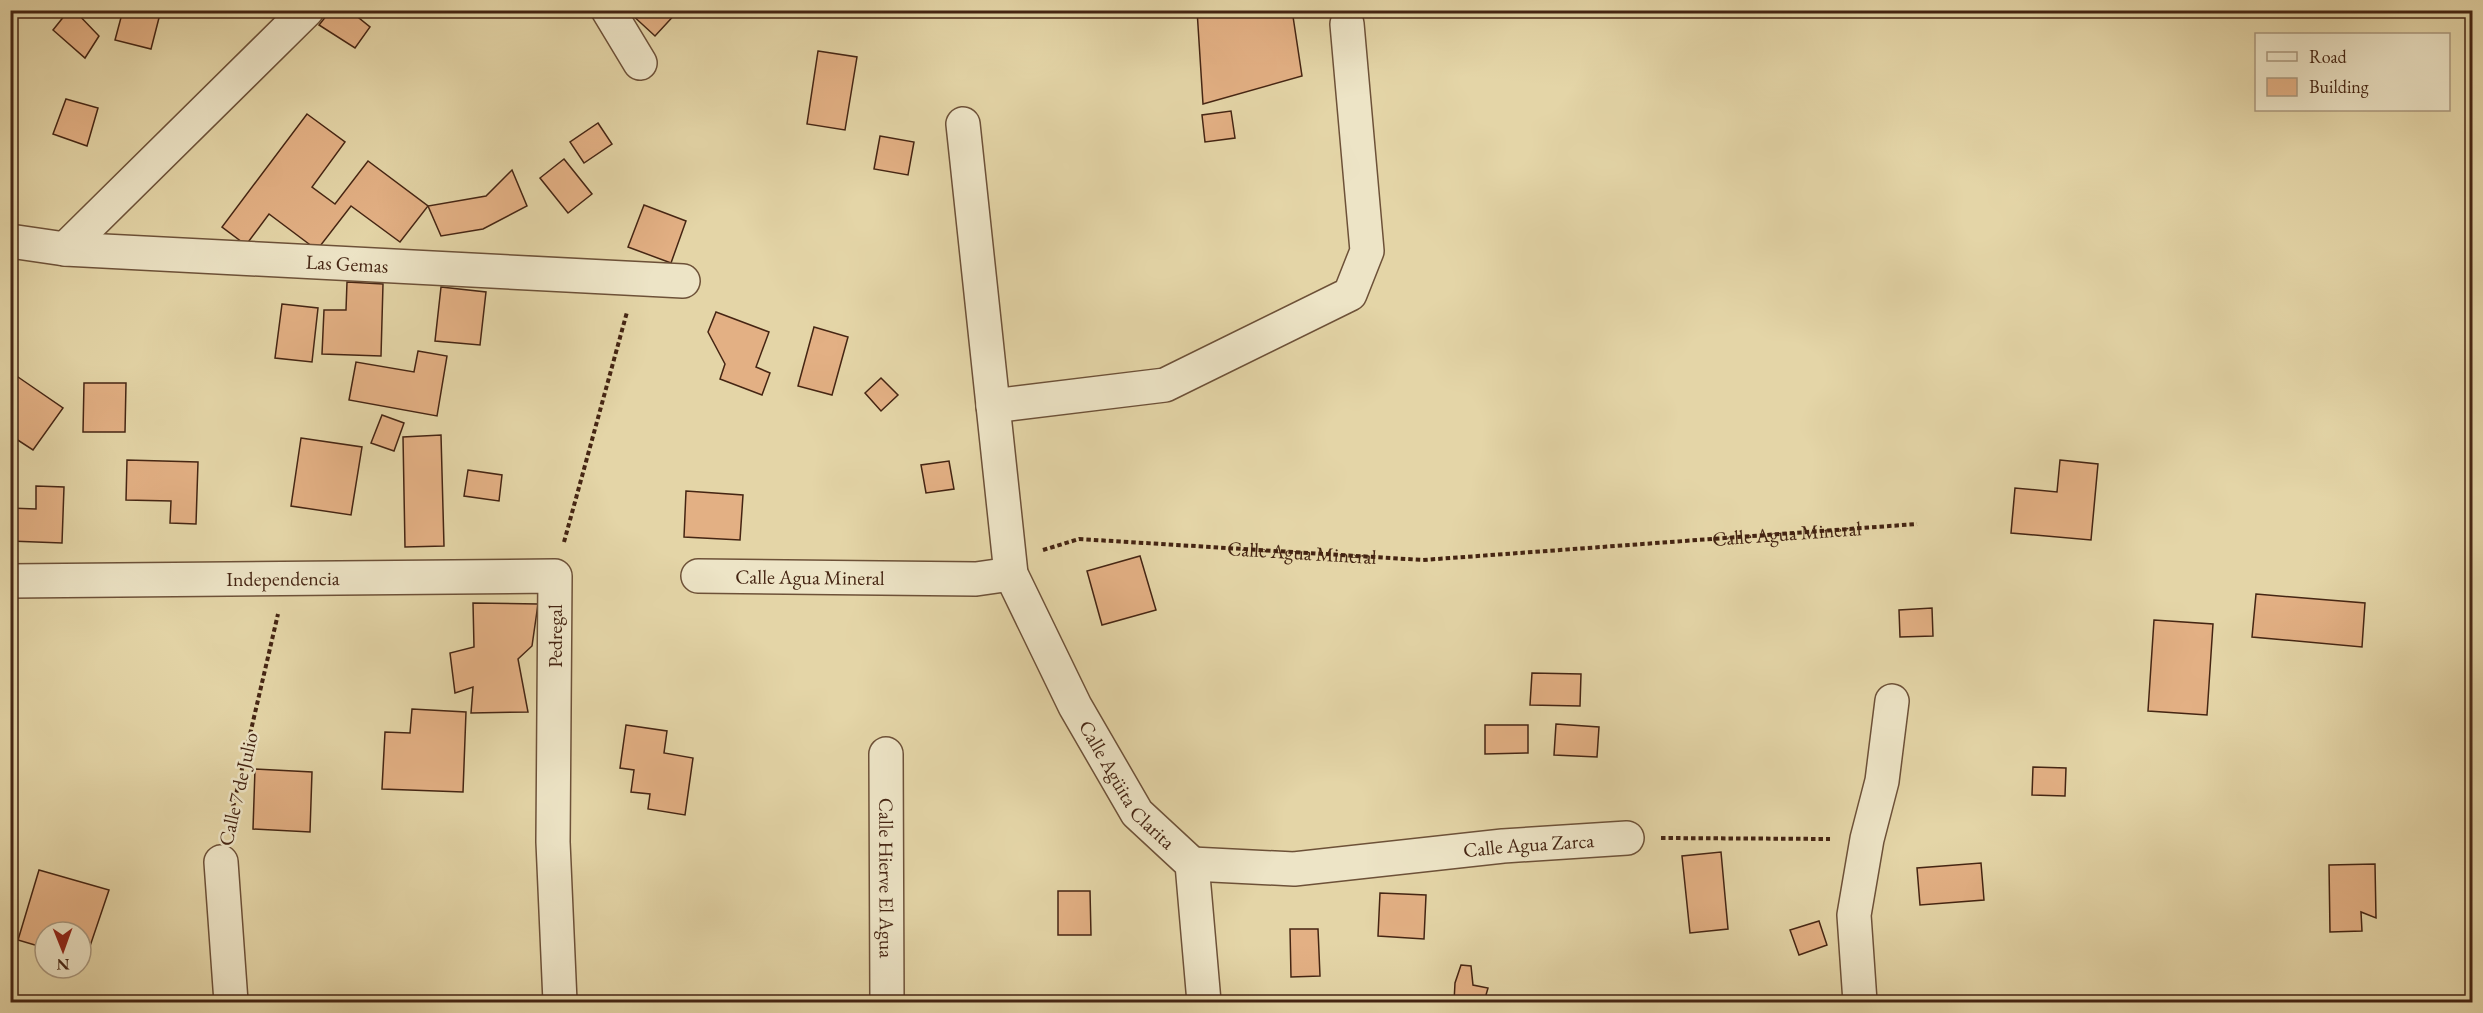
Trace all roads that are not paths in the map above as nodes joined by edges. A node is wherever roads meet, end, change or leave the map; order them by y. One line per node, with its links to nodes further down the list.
1 (308, 10): 7 (street)
2 (608, 10): 4 (street)
3 (1347, 24): 9 (street)
4 (640, 63)
5 (963, 124): 9 (street, Calle Agüita Clarita)
6 (10, 241): 7 (street, Las Gemas)
7 (65, 249): 8 (street, Las Gemas)
8 (683, 281)
9 (993, 406): 10 (street, Calle Agüita Clarita)
10 (1011, 574): 12 (street, Calle Agua Mineral); 18 (street, Calle Agüita Clarita)
11 (555, 576): 13 (street, Independencia); 20 (street, Pedregal)
12 (698, 576)
13 (10, 581)
14 (1892, 701): 23 (street)
15 (886, 754): 21 (street, Calle Hierve El Agua)
16 (1627, 838): 18 (street, Calle Agua Zarca)
17 (221, 862): 19 (street, Calle 7 de Julio)
18 (1192, 864): 22 (street, Calle Agüita Clarita)
19 (231, 1002)
20 (560, 1002)
21 (887, 1002)
22 (1204, 1002)
23 (1860, 1002)

